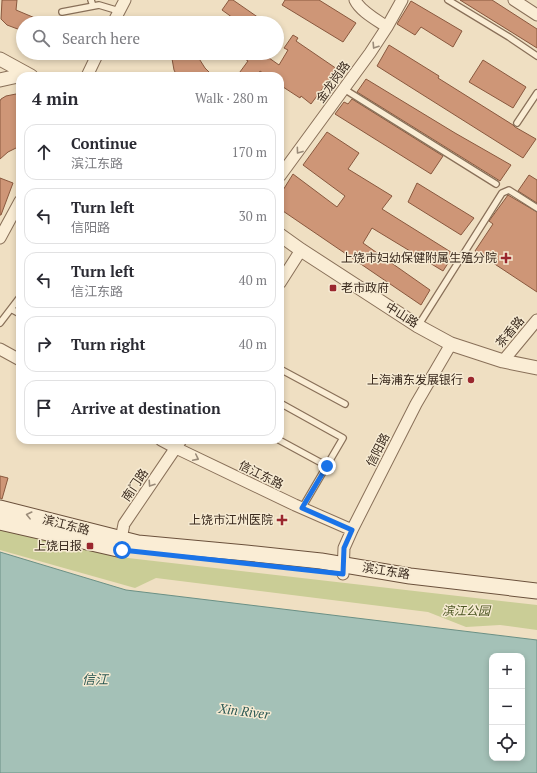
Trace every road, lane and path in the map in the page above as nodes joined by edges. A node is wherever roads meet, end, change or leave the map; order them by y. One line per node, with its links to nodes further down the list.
1 (125, 0): 7 (street)
2 (355, 0): 11 (street)
3 (402, 0): 11 (street, 金龙岗路)
4 (448, 0): 12 (lane)
5 (514, 0): 9 (street)
6 (92, 3): 7 (lane); 8 (lane)
7 (119, 11): 10 (street)
8 (62, 12)
9 (537, 15)
10 (116, 16)
11 (387, 27): 19 (street, 金龙岗路, one-way to 19)
12 (537, 56)
13 (0, 59): 15 (street)
14 (95, 60): 16 (street)
15 (24, 72)
16 (89, 72)
17 (16, 77): 18 (street)
18 (0, 80)
19 (344, 89): 22 (street, 金龙岗路, one-way to 22); 23 (lane)
20 (537, 93): 21 (lane)
21 (517, 123)
22 (284, 171)
23 (496, 184)
24 (16, 208): 26 (street)
25 (537, 208): 35 (lane)
26 (0, 238)
27 (284, 238): 28 (street, 中山路)
28 (301, 250): 29 (street); 35 (street, 中山路)
29 (284, 277)
30 (16, 302): 31 (lane)
31 (11, 309): 32 (lane); 34 (lane)
32 (16, 312)
33 (537, 320): 39 (street, 茶香路)
34 (0, 323)
35 (418, 326): 36 (street, 中山路)
36 (451, 344): 39 (street, 中山路); 50 (street, 信阳路)
37 (0, 349): 38 (street)
38 (16, 358)
39 (503, 361): 40 (street, 中山路)
40 (537, 368)
41 (284, 371): 42 (lane)
42 (345, 404)
43 (284, 405): 46 (lane)
44 (284, 443): 46 (lane)
45 (178, 444): 48 (street, 信江东路, one-way to 48); 51 (street, 南门路, one-way to 51)
46 (327, 466): 48 (lane)
47 (0, 508): 51 (main road, 滨江东路, one-way to 47)
48 (302, 508): 50 (street, 信江东路)
49 (0, 522): 51 (main road, 滨江东路)
50 (352, 530): 52 (street, 信阳路)
51 (121, 544): 52 (main road, 滨江东路)
52 (343, 569): 53 (main road, 滨江东路); 54 (main road, 滨江东路)
53 (537, 591)
54 (537, 599)

